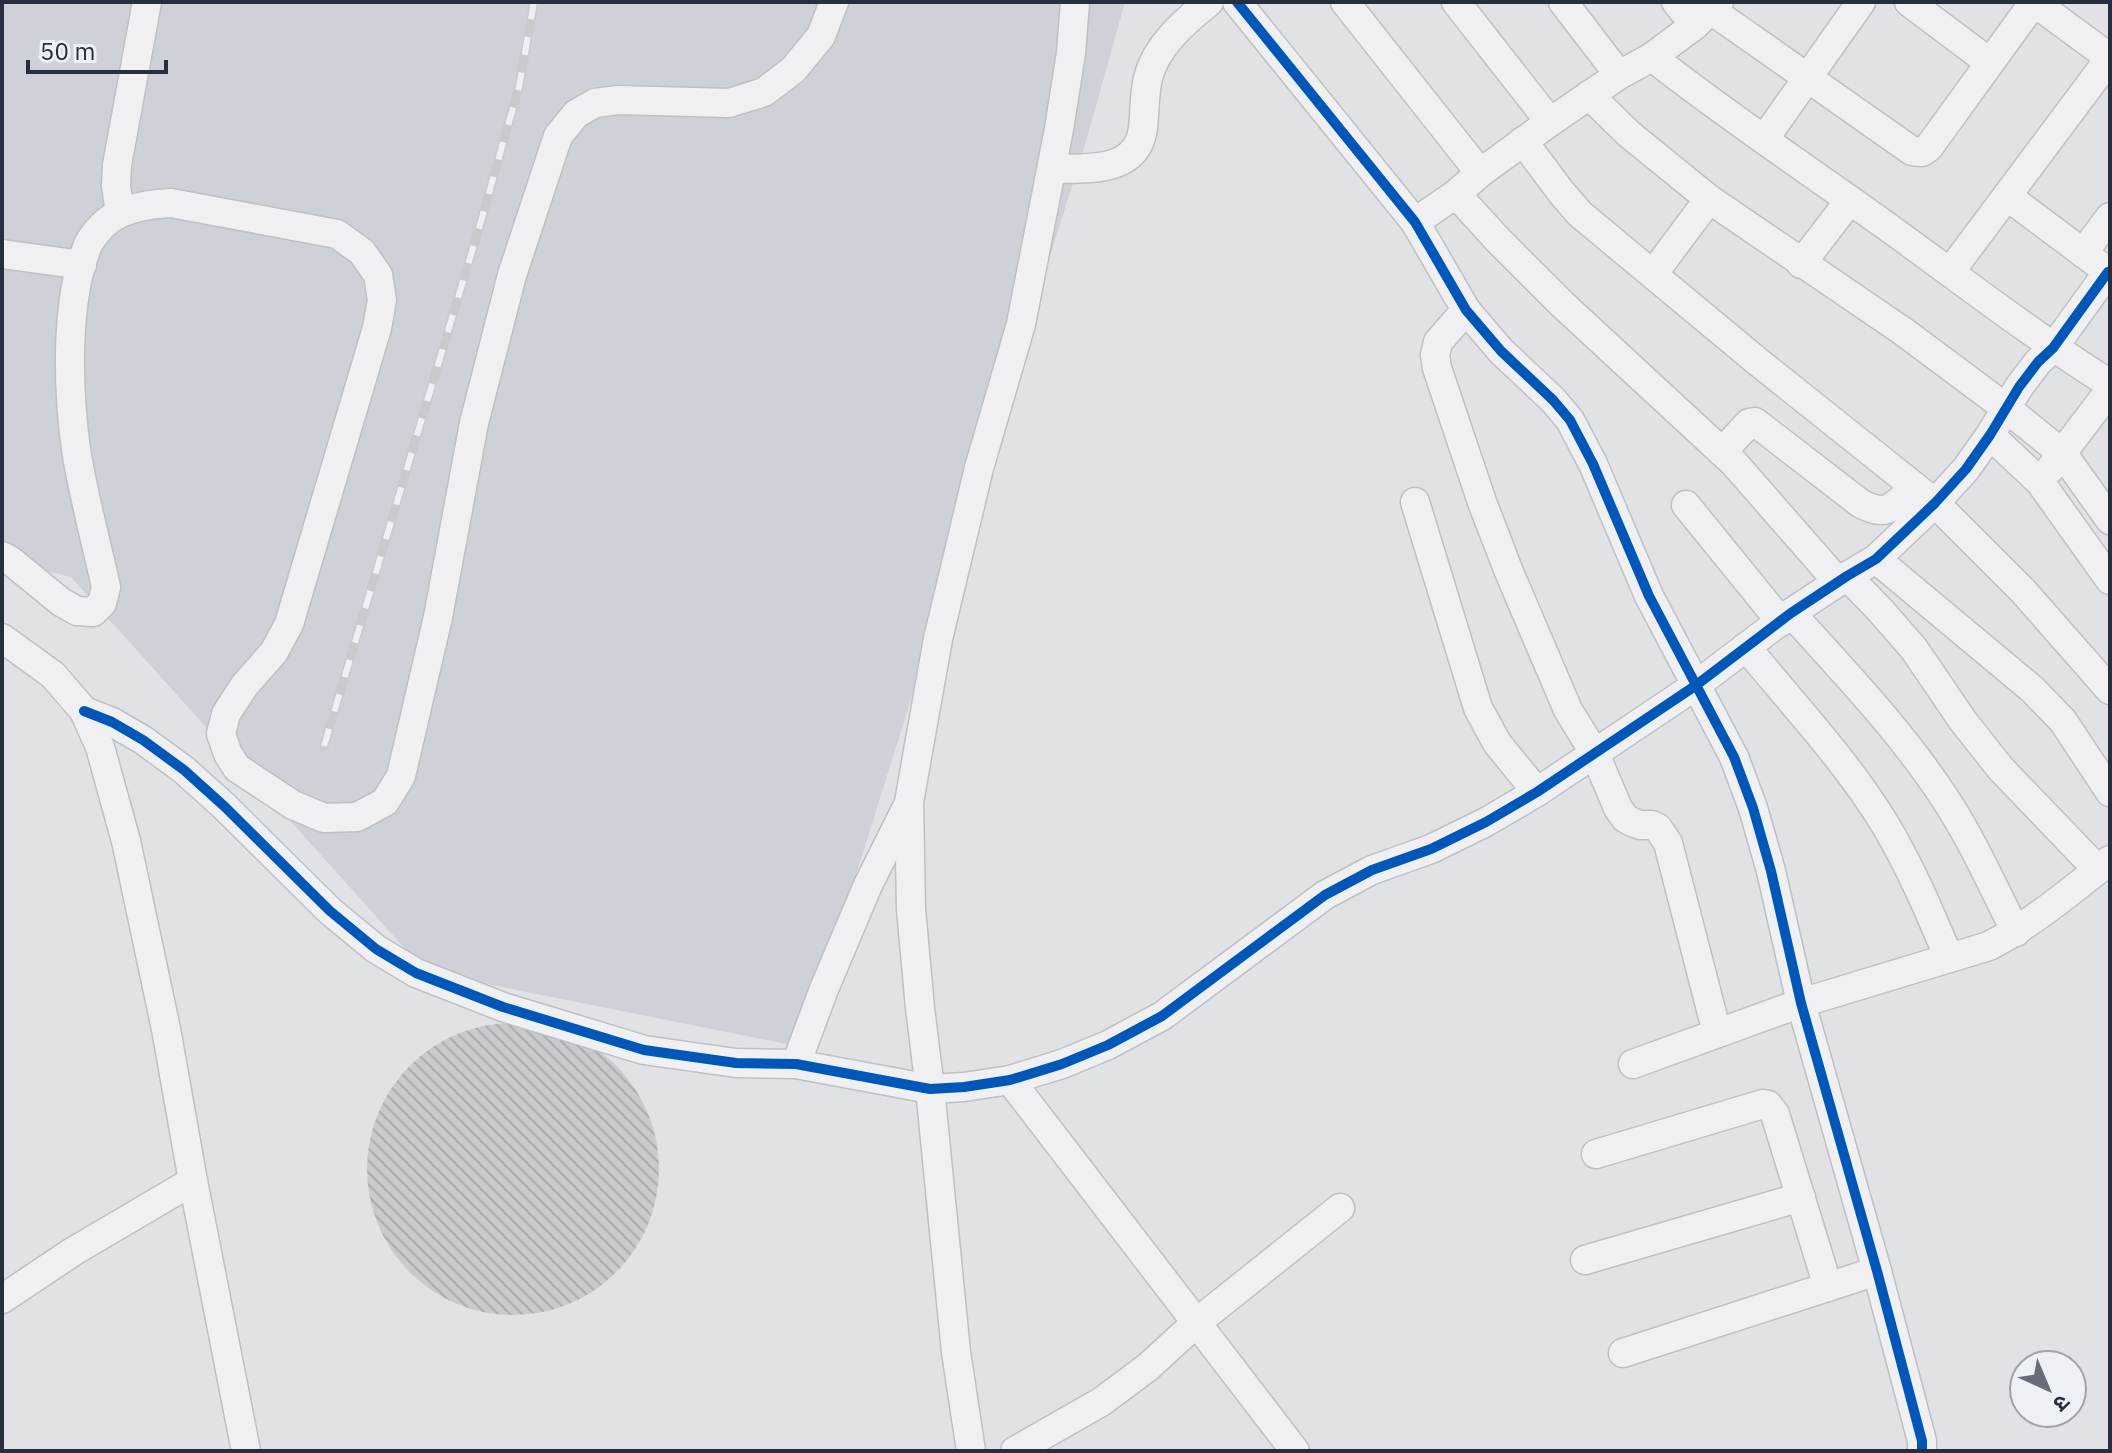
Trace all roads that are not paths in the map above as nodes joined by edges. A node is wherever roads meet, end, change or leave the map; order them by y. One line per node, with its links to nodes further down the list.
1 (147, 2): 29 (street)
2 (834, 2): 29 (street)
3 (1075, 2): 23 (street)
4 (1209, 2): 23 (street)
5 (1237, 2): 31 (street)
6 (1345, 2): 24 (street)
7 (1456, 2): 20 (street)
8 (1563, 2): 17 (street)
9 (1676, 2): 13 (street)
10 (1861, 2): 18 (street)
11 (1909, 2): 16 (street)
12 (2034, 2): 15 (street); 16 (street)
13 (1708, 12): 14 (street); 18 (street)
14 (1652, 57): 17 (street); 21 (street)
15 (2110, 58): 26 (street)
16 (1989, 62): 18 (street)
17 (1619, 75): 19 (street)
18 (1808, 78): 21 (street)
19 (1589, 95): 20 (street); 27 (street)
20 (1550, 122): 22 (street)
21 (1765, 138): 28 (street)
22 (1523, 141): 24 (street); 38 (street)
23 (1052, 169): 64 (street)
24 (1480, 173): 25 (street)
25 (1456, 194): 31 (street); 44 (street)
26 (2007, 196): 32 (street); 36 (street)
27 (1709, 199): 34 (street); 38 (street)
28 (1850, 200): 34 (street); 36 (street)
29 (120, 213): 35 (street)
30 (2110, 217): 32 (street)
31 (1415, 222): 39 (street)
32 (2083, 253): 37 (street)
33 (2, 254): 35 (street)
34 (1801, 264): 42 (street)
35 (82, 265): 51 (street)
36 (1950, 272): 40 (street)
37 (2109, 273): 40 (street)
38 (1653, 274): 47 (street)
39 (1466, 310): 58 (street); 61 (street)
40 (2053, 348): 41 (street); 42 (street)
41 (2110, 387): 45 (street)
42 (2006, 408): 43 (street); 45 (street)
43 (1990, 435): 46 (street); 47 (street)
44 (1722, 452): 47 (street); 53 (street)
45 (2063, 454): 46 (street); 50 (street)
46 (2040, 482): 54 (street)
47 (1925, 495): 52 (street); 59 (street)
48 (1415, 502): 62 (street)
49 (1686, 505): 55 (street)
50 (2110, 520)
51 (2, 556)
52 (1876, 559): 53 (street); 63 (street)
53 (1842, 579): 55 (street); 65 (street)
54 (2110, 580)
55 (1786, 617): 57 (street); 66 (street)
56 (2, 638): 60 (street)
57 (1746, 647): 58 (street); 67 (street)
58 (1695, 686): 61 (street); 68 (street)
59 (2110, 690)
60 (84, 711): 70 (street); 75 (street)
61 (1595, 754): 62 (street); 69 (street)
62 (1537, 792): 72 (street)
63 (2110, 792)
64 (909, 802): 70 (street); 73 (street)
65 (2104, 865): 66 (street)
66 (2016, 932): 67 (street)
67 (1949, 958): 68 (street)
68 (1801, 1003): 69 (street); 79 (street)
69 (1717, 1033): 71 (street)
70 (796, 1064): 73 (street)
71 (1633, 1064)
72 (1010, 1080): 73 (street); 82 (street)
73 (930, 1089): 85 (street)
74 (1596, 1154): 76 (street)
75 (193, 1181): 81 (street); 84 (street)
76 (1801, 1197): 78 (street); 80 (street)
77 (1340, 1208): 82 (street)
78 (1585, 1260)
79 (1877, 1271): 80 (street); 88 (street)
80 (1828, 1287): 83 (street)
81 (2, 1299)
82 (1196, 1323): 86 (street); 87 (street)
83 (1623, 1353)
84 (246, 1451)
85 (971, 1451)
86 (1015, 1451)
87 (1295, 1451)
88 (1922, 1451)

